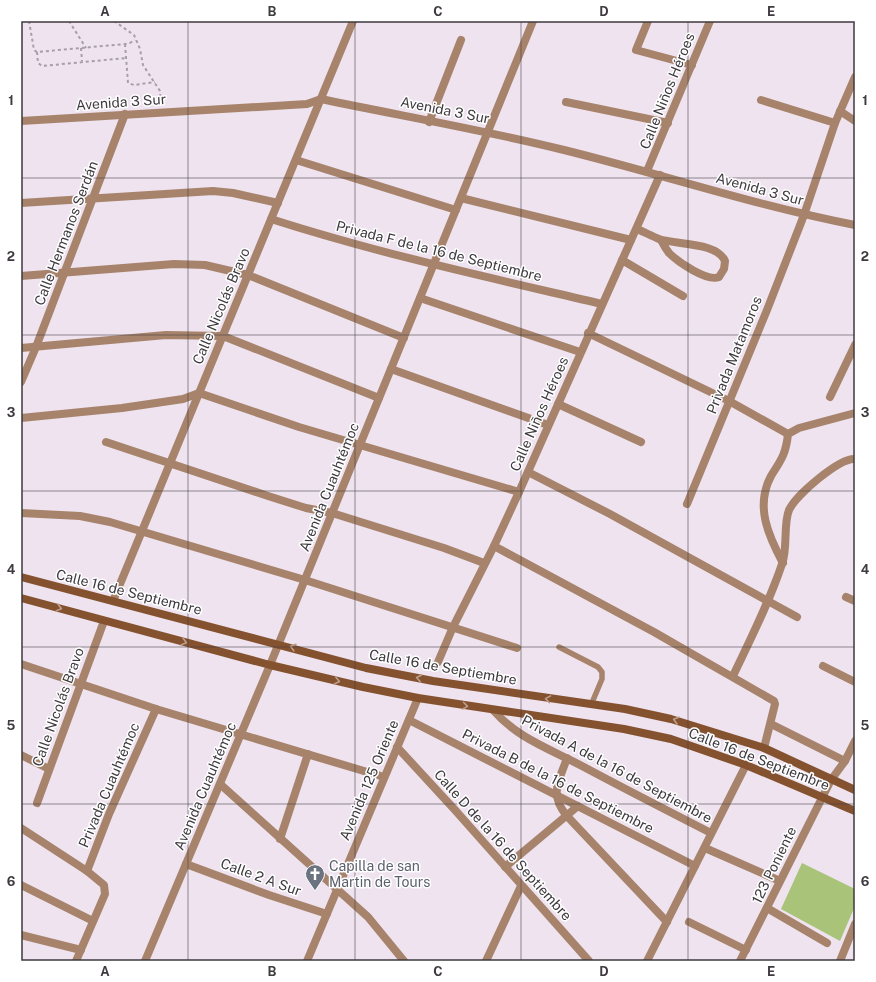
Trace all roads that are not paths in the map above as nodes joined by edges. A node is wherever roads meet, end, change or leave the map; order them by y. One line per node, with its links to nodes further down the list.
1 (353, 21): 8 (street, Calle Nicolás Bravo)
2 (533, 21): 18 (street, Avenida Cuauhtémoc)
3 (648, 21): 6 (street)
4 (710, 21): 6 (street, Calle Niños Héroes)
5 (461, 40): 15 (street)
6 (692, 65): 16 (street, Calle Niños Héroes)
7 (855, 76): 11 (street, Privada Matamoros)
8 (321, 99): 12 (street, Avenida 3 Sur); 15 (street, Avenida 3 Sur); 19 (street, Calle Nicolás Bravo)
9 (761, 100): 17 (street)
10 (566, 102): 16 (street)
11 (840, 111): 13 (street); 17 (street, Privada Matamoros)
12 (125, 114): 14 (street, Avenida 3 Sur); 22 (street, Calle Hermanos Serdán)
13 (855, 120)
14 (21, 121)
15 (429, 122): 18 (street, Avenida 3 Sur)
16 (668, 123): 20 (street, Calle Niños Héroes)
17 (835, 123): 27 (street, Privada Matamoros)
18 (488, 131): 20 (street, Avenida 3 Sur); 23 (street, Avenida Cuauhtémoc)
19 (296, 160): 25 (street, Calle Nicolás Bravo); 26 (street)
20 (647, 171): 21 (street, Avenida 3 Sur)
21 (660, 175): 27 (street, Avenida 3 Sur); 30 (street, Calle Niños Héroes)
22 (94, 197): 24 (street); 25 (street); 35 (street, Calle Hermanos Serdán)
23 (461, 198): 26 (street, Avenida Cuauhtémoc); 31 (street)
24 (21, 203)
25 (278, 203): 28 (street, Calle Nicolás Bravo)
26 (456, 210): 34 (street, Avenida Cuauhtémoc)
27 (804, 215): 29 (street, Avenida 3 Sur); 53 (street, Privada Matamoros)
28 (271, 219): 34 (street, Privada F de la 16 de Septiembre); 36 (street, Calle Nicolás Bravo)
29 (855, 225)
30 (637, 229): 31 (street, Calle Niños Héroes); 32 (street)
31 (631, 240): 33 (street, Calle Niños Héroes)
32 (661, 240): 32 (street)
33 (622, 260): 38 (street); 40 (street, Calle Niños Héroes)
34 (434, 265): 39 (street, Avenida Cuauhtémoc); 40 (street, Privada F de la 16 de Septiembre)
35 (65, 273): 36 (street); 37 (street); 46 (street, Calle Hermanos Serdán)
36 (248, 275): 42 (street, Calle Nicolás Bravo); 43 (street)
37 (21, 276)
38 (683, 296)
39 (420, 298): 43 (street, Avenida Cuauhtémoc); 47 (street)
40 (602, 304): 41 (street, Calle Niños Héroes)
41 (588, 333): 47 (street, Calle Niños Héroes); 53 (street)
42 (223, 336): 46 (street); 50 (street, Calle Nicolás Bravo); 52 (street)
43 (404, 338): 48 (street, Avenida Cuauhtémoc)
44 (855, 345): 51 (street)
45 (21, 348): 46 (street)
46 (36, 348): 49 (street, Calle Hermanos Serdán)
47 (580, 352): 54 (street, Calle Niños Héroes)
48 (391, 369): 52 (street, Avenida Cuauhtémoc); 57 (street)
49 (21, 382)
50 (199, 393): 56 (street); 61 (street); 63 (street, Calle Nicolás Bravo)
51 (830, 397)
52 (379, 398): 61 (street, Avenida Cuauhtémoc)
53 (729, 401): 58 (street); 66 (street, Privada Matamoros)
54 (558, 404): 57 (street, Calle Niños Héroes); 60 (street)
55 (855, 413): 58 (street)
56 (21, 418)
57 (548, 424): 64 (street, Calle Niños Héroes)
58 (788, 434): 72 (street)
59 (106, 442): 63 (street)
60 (641, 442)
61 (360, 444): 65 (street); 68 (street, Avenida Cuauhtémoc)
62 (855, 458): 72 (street)
63 (170, 463): 68 (street); 69 (street, Calle Nicolás Bravo)
64 (528, 472): 65 (street, Calle Niños Héroes); 77 (street)
65 (519, 492): 70 (street, Calle Niños Héroes)
66 (687, 504)
67 (21, 513): 69 (street)
68 (332, 513): 71 (street); 74 (street, Avenida Cuauhtémoc)
69 (142, 531): 74 (street); 78 (street, Calle Nicolás Bravo)
70 (494, 546): 71 (street, Calle Niños Héroes); 90 (street)
71 (484, 563): 82 (street, Calle Niños Héroes)
72 (783, 563): 77 (street)
73 (21, 577): 78 (main road, Calle 16 de Septiembre)
74 (305, 580): 82 (street); 83 (street, Avenida Cuauhtémoc)
75 (846, 597): 79 (street)
76 (21, 598): 81 (main road, Calle 16 de Septiembre, one-way to 81)
77 (768, 600): 80 (street); 90 (street)
78 (113, 601): 83 (main road, Calle 16 de Septiembre)
79 (855, 601)
80 (797, 616)
81 (104, 620): 88 (main road, Calle 16 de Septiembre, one-way to 88); 92 (street, Calle Nicolás Bravo)
82 (453, 626): 85 (street); 86 (street, Calle Niños Héroes)
83 (279, 643): 88 (street, Avenida Cuauhtémoc); 94 (main road, Calle 16 de Septiembre, one-way to 83)
84 (559, 646): 94 (lane)
85 (517, 648)
86 (438, 662)
87 (21, 664): 92 (street)
88 (270, 666): 93 (main road, Calle 16 de Septiembre, one-way to 93); 99 (street, Avenida Cuauhtémoc)
89 (823, 666): 91 (street)
90 (733, 676): 98 (street)
91 (855, 682)
92 (80, 684): 95 (street); 108 (street, Calle Nicolás Bravo)
93 (418, 698): 96 (main road, Calle 16 de Septiembre, one-way to 96); 97 (street, Avenida 125 Oriente)
94 (592, 705): 102 (main road, Calle 16 de Septiembre, one-way to 94)
95 (156, 709): 99 (street); 126 (street, Privada Cuauhtémoc)
96 (493, 710): 105 (street, Privada A de la 16 de Septiembre); 107 (main road, Calle 16 de Septiembre)
97 (409, 720): 101 (street, Avenida 125 Oriente); 113 (street, Privada B de la 16 de Septiembre)
98 (771, 724): 102 (street); 106 (street)
99 (241, 735): 103 (street); 111 (street, Avenida Cuauhtémoc)
100 (855, 741): 106 (street, 123 Poniente)
101 (397, 747): 109 (street, Avenida 125 Oriente); 124 (street, Calle D de la 16 de Septiembre)
102 (764, 748): 110 (main road, Calle 16 de Septiembre)
103 (308, 754): 109 (street); 121 (street)
104 (21, 755): 108 (street)
105 (567, 758): 113 (street); 120 (street, Privada A de la 16 de Septiembre)
106 (845, 761): 110 (street, 123 Poniente)
107 (746, 765): 114 (main road, Calle 16 de Septiembre); 120 (street)
108 (49, 769): 115 (street, Calle Nicolás Bravo)
109 (384, 778): 130 (street, Avenida 125 Oriente)
110 (831, 780): 112 (main road, Calle 16 de Septiembre); 114 (street, 123 Poniente)
111 (220, 784): 121 (street); 123 (street, Avenida Cuauhtémoc)
112 (855, 790)
113 (555, 794): 116 (street, Privada B de la 16 de Septiembre); 118 (street)
114 (823, 798): 117 (main road, Calle 16 de Septiembre); 127 (street, 123 Poniente)
115 (37, 803)
116 (578, 806): 118 (street); 125 (street, Privada B de la 16 de Septiembre)
117 (855, 811)
118 (566, 815): 124 (street); 134 (street)
119 (21, 828): 126 (street)
120 (712, 834): 122 (street)
121 (280, 839): 130 (street)
122 (705, 848): 125 (street); 127 (street)
123 (186, 864): 132 (street, Calle 2 A Sur); 142 (street, Avenida Cuauhtémoc)
124 (505, 866): 129 (street, Calle D de la 16 de Septiembre)
125 (695, 866): 134 (street)
126 (87, 871): 133 (street)
127 (780, 881): 131 (street, 123 Poniente)
128 (21, 885): 133 (street)
129 (521, 886): 145 (street); 146 (street, Calle D de la 16 de Septiembre)
130 (336, 891): 132 (street, Avenida 125 Oriente); 144 (street)
131 (767, 908): 138 (street); 140 (street, 123 Poniente)
132 (327, 914): 143 (street, Avenida 125 Oriente)
133 (93, 921): 139 (street)
134 (667, 922): 147 (street)
135 (689, 922): 140 (street)
136 (855, 924): 149 (street)
137 (21, 935): 139 (street)
138 (827, 944)
139 (80, 950): 141 (street)
140 (746, 950): 148 (street, 123 Poniente)
141 (76, 961)
142 (145, 961)
143 (307, 961)
144 (404, 961)
145 (486, 961)
146 (589, 961)
147 (647, 961)
148 (740, 961)
149 (840, 961)

